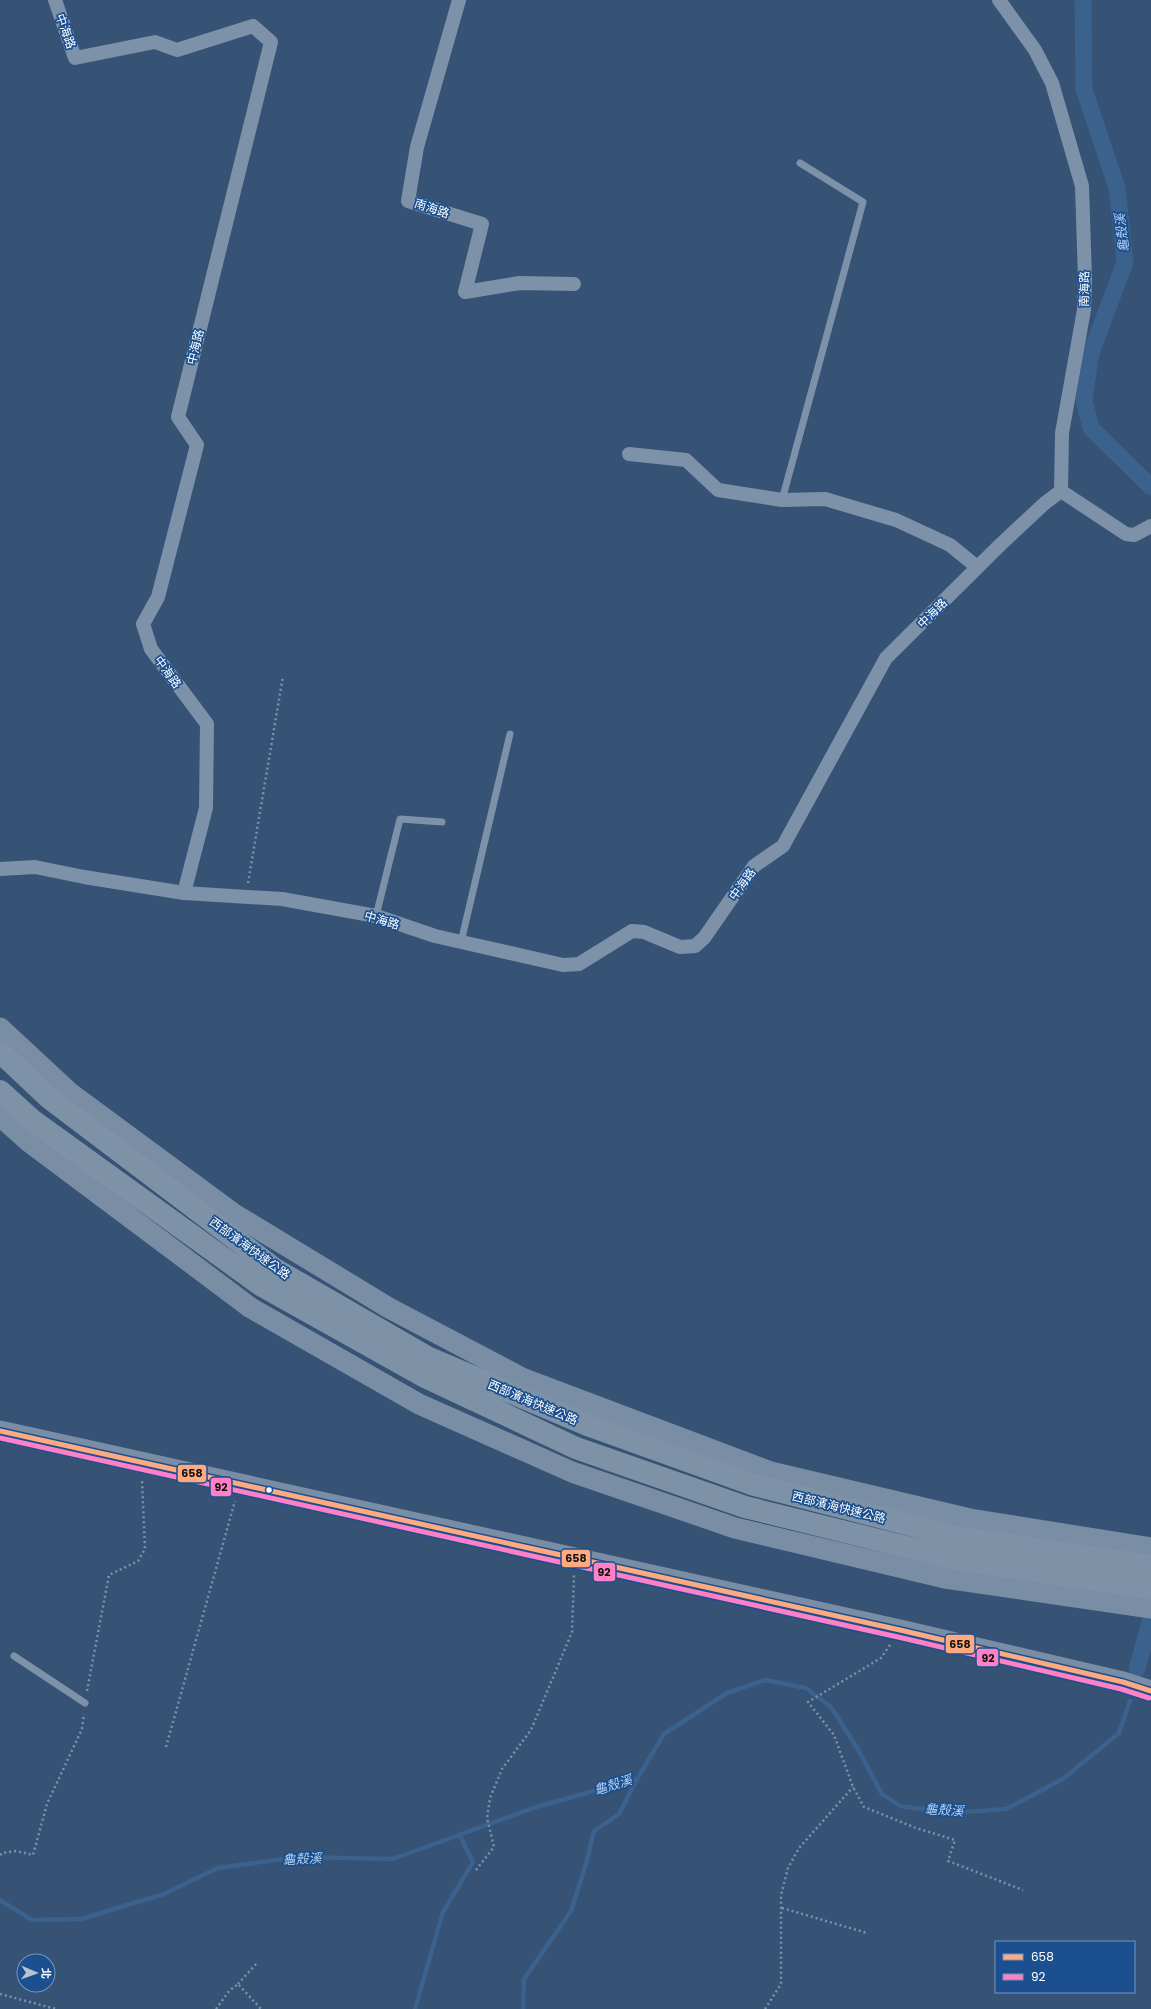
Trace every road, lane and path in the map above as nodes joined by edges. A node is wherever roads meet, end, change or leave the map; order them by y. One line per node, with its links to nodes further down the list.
1 (55, 0): 15 (street, 中海路)
2 (459, 0): 5 (street, 南海路)
3 (999, 0): 7 (street, 南海路)
4 (800, 163): 8 (lane)
5 (574, 284)
6 (629, 454): 8 (street)
7 (1061, 491): 9 (street); 10 (street, 中海路)
8 (782, 500): 10 (street)
9 (1151, 526)
10 (977, 568): 18 (street, 中海路)
11 (283, 676): 16 (path)
12 (510, 734): 18 (lane)
13 (442, 822): 17 (lane)
14 (0, 869): 15 (street, 中海路)
15 (184, 893): 16 (street, 中海路)
16 (246, 897): 17 (street, 中海路)
17 (376, 916): 18 (street, 中海路)
18 (460, 942)
19 (0, 1028): 26 (street)
20 (0, 1052): 28 (highway, 西部濱海快速公路)
21 (0, 1091): 29 (highway, 西部濱海快速公路)
22 (0, 1116): 30 (street)
23 (0, 1431): 24 (street)
24 (142, 1463): 25 (street); 34 (path)
25 (239, 1485): 27 (street); 35 (path)
26 (1151, 1548)
27 (575, 1559): 31 (street); 38 (path)
28 (1151, 1566)
29 (1151, 1588)
30 (1151, 1608)
31 (900, 1630): 33 (street); 36 (path)
32 (14, 1656): 34 (lane)
33 (1151, 1691)
34 (85, 1703): 37 (path)
35 (166, 1747)
36 (853, 1787): 39 (path); 40 (path)
37 (0, 1855)
38 (476, 1870)
39 (1023, 1890)
40 (782, 1908): 41 (path); 48 (path)
41 (867, 1933)
42 (256, 1964): 43 (path)
43 (238, 1984): 46 (path); 47 (path)
44 (0, 1994): 45 (path)
45 (56, 2009)
46 (216, 2009)
47 (261, 2009)
48 (765, 2009)

